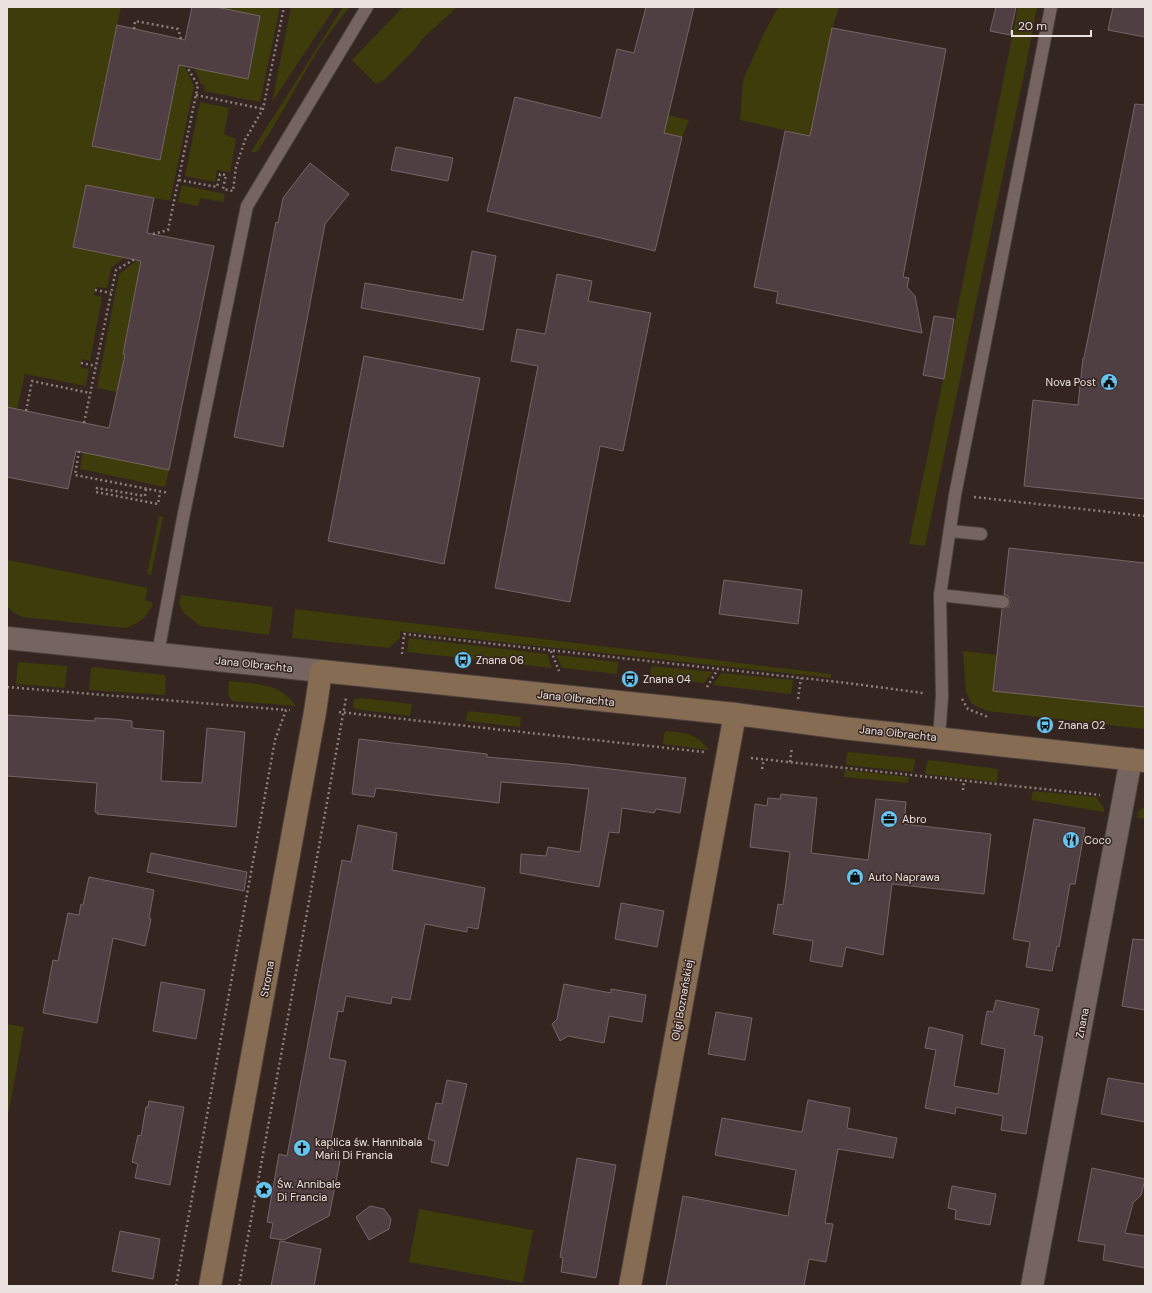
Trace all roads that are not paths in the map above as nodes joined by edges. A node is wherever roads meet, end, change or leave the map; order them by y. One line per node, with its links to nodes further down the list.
1 (367, 7): 8 (lane)
2 (1051, 7): 3 (lane)
3 (950, 531): 4 (lane); 5 (lane)
4 (980, 534)
5 (940, 595): 6 (lane); 11 (lane)
6 (1003, 602)
7 (7, 638): 8 (street, Jana Olbrachta)
8 (158, 653): 9 (street, Jana Olbrachta)
9 (321, 671): 10 (street, Jana Olbrachta); 13 (street, Stroma)
10 (735, 714): 11 (street, Jana Olbrachta); 14 (street, Olgi Boznańskiej)
11 (939, 738): 12 (street, Jana Olbrachta)
12 (1138, 760): 15 (street, Znana)
13 (210, 1286)
14 (630, 1286)
15 (1032, 1286)

